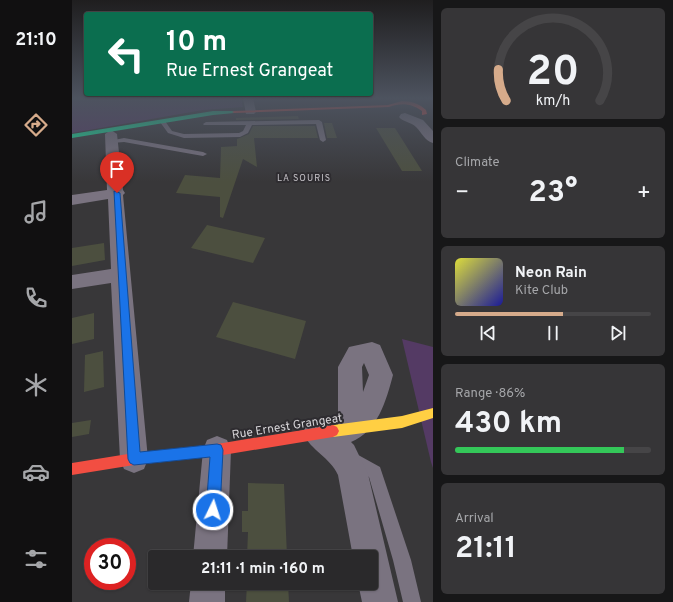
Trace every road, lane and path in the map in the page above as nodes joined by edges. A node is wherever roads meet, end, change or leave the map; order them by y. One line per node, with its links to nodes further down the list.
1 (139, 126): 7 (street)
2 (152, 126): 8 (street)
3 (168, 126): 4 (lane)
4 (249, 126)
5 (320, 126): 10 (lane)
6 (428, 126): 9 (street)
7 (72, 136)
8 (112, 138): 11 (street); 12 (lane); 13 (street)
9 (433, 139)
10 (323, 140)
11 (72, 142)
12 (203, 154)
13 (117, 193): 14 (street); 15 (street)
14 (72, 200)
15 (122, 274): 16 (street); 21 (street)
16 (72, 282)
17 (433, 413): 19 (street, Rue Ernest Grangeat)
18 (317, 433): 19 (street); 20 (street, Rue Ernest Grangeat)
19 (347, 442): 24 (street); 29 (lane)
20 (217, 450): 21 (street, Rue Ernest Grangeat); 23 (street)
21 (134, 459): 22 (street, Rue Ernest Grangeat)
22 (72, 469)
23 (210, 550)
24 (369, 550)
25 (208, 590): 27 (street)
26 (378, 590): 28 (street)
27 (207, 602)
28 (380, 602)
29 (412, 602)

